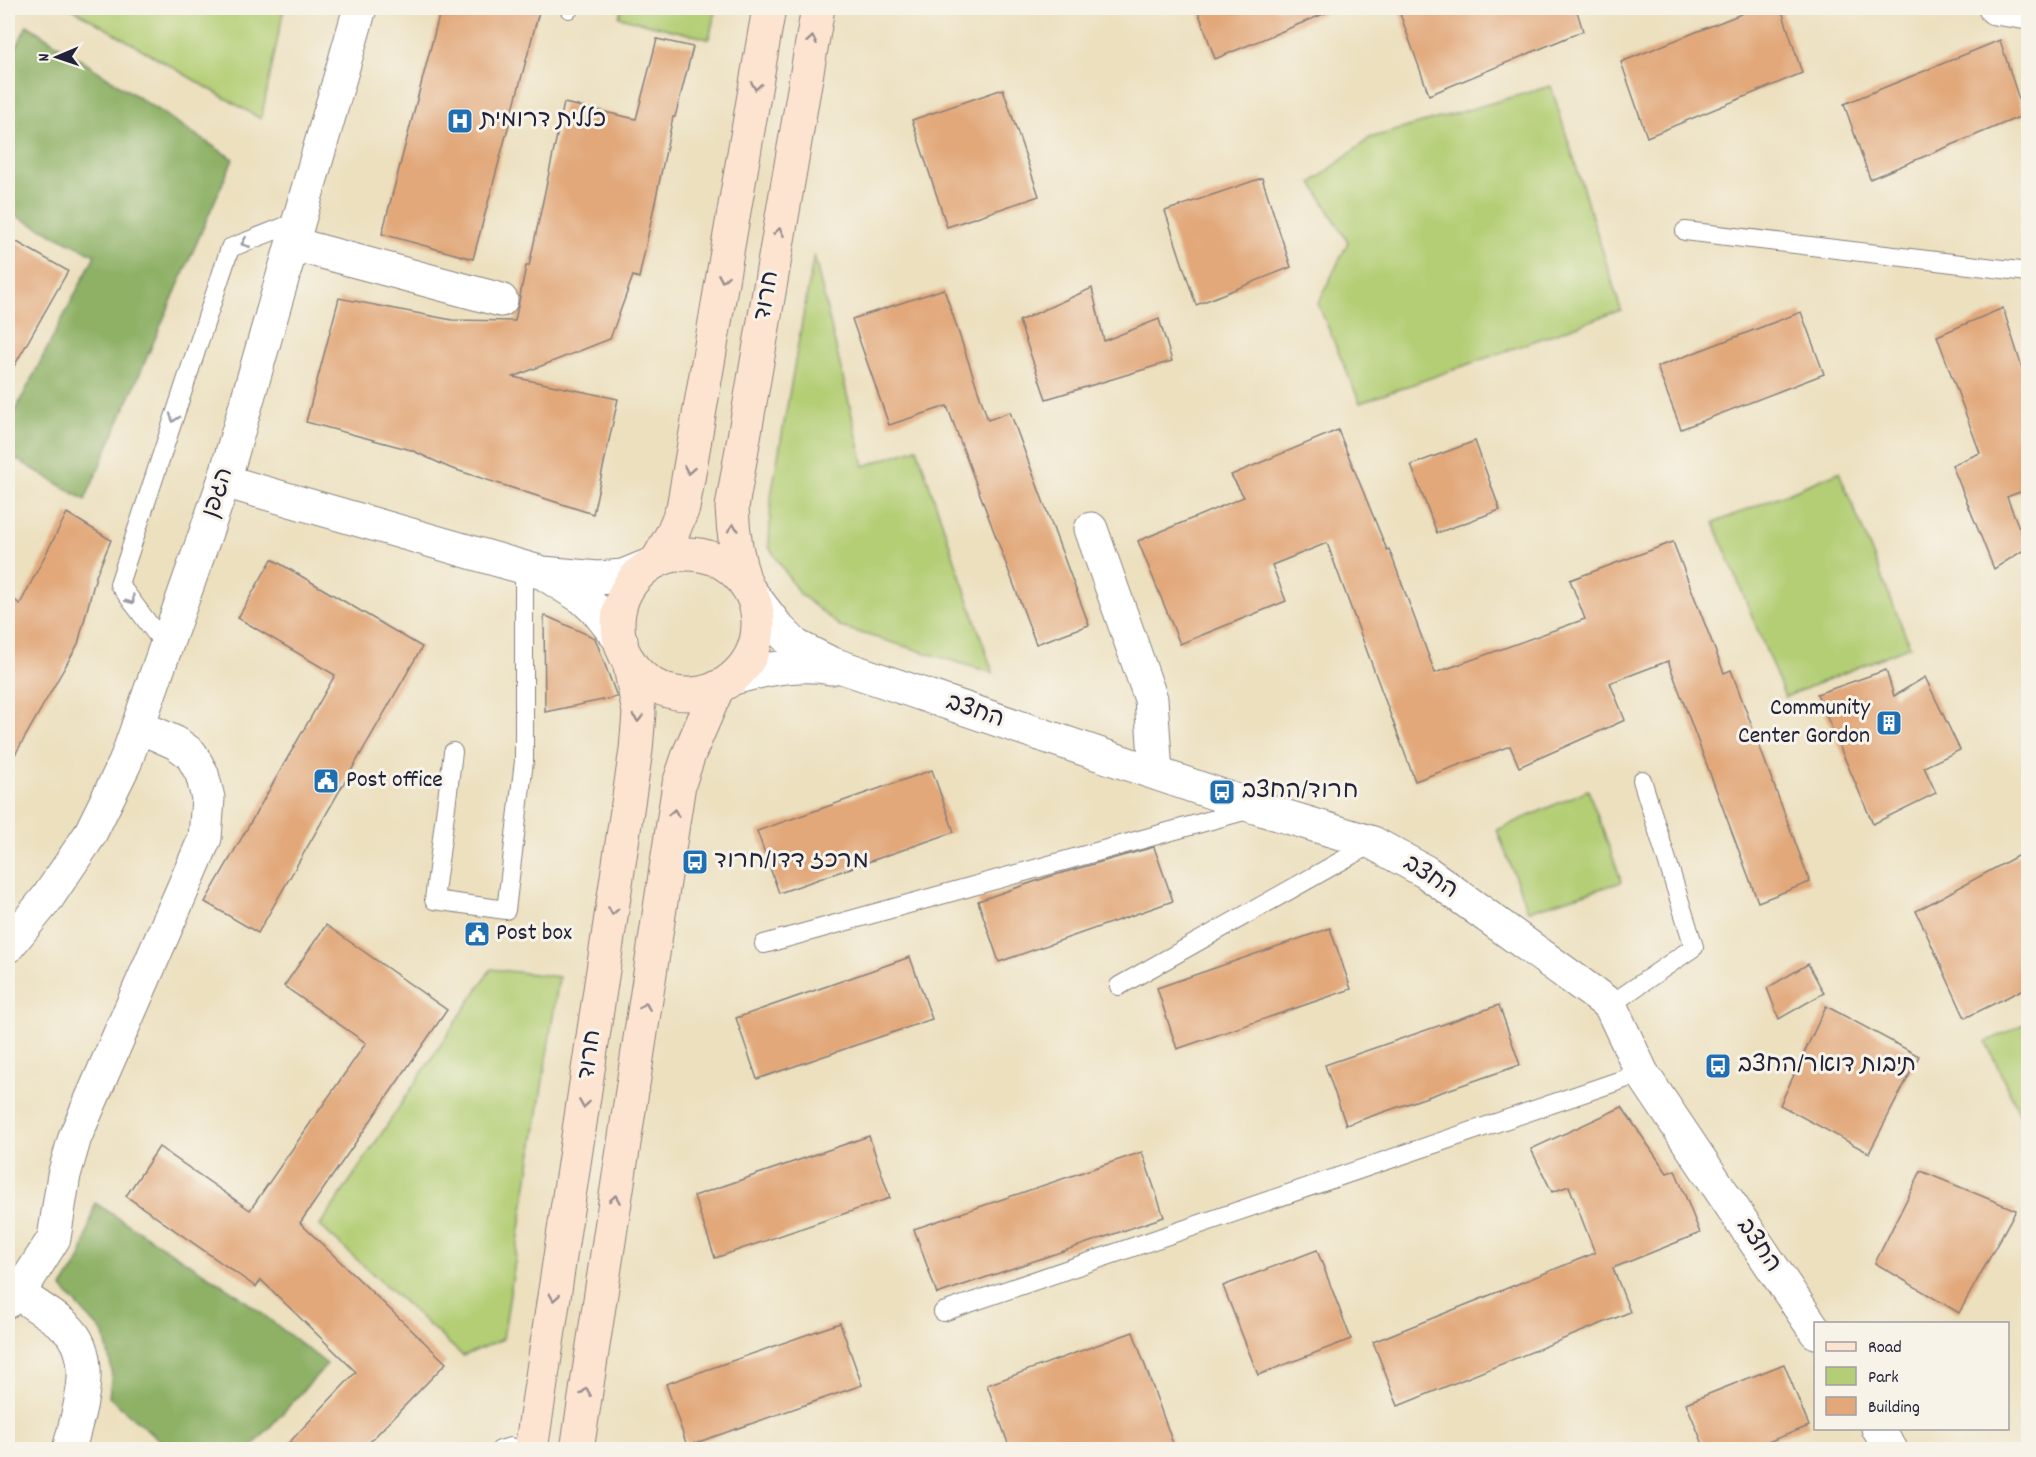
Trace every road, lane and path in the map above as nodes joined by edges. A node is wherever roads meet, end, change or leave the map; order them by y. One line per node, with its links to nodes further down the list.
1 (360, 8): 7 (street, הגפן)
2 (770, 8): 12 (street, חרוד, one-way to 12)
3 (818, 8): 14 (street, חרוד, one-way to 3)
4 (1995, 8): 5 (street)
5 (2028, 13)
6 (1685, 231): 8 (lane)
7 (296, 233): 9 (street); 10 (street, הגפן); 15 (lane, one-way to 15)
8 (2028, 272)
9 (501, 300)
10 (224, 481): 13 (street); 15 (street, הגפן)
11 (1091, 529): 21 (street)
12 (651, 564): 13 (street); 14 (street); 16 (street)
13 (534, 571): 16 (street); 20 (lane)
14 (749, 589): 17 (street, החצב); 18 (street)
15 (166, 647): 19 (street, הגפן)
16 (625, 651): 18 (street); 37 (street, חרוד, one-way to 37)
17 (860, 674): 18 (street, החצב); 21 (street, החצב)
18 (726, 683): 38 (street, חרוד, one-way to 18)
19 (138, 726): 26 (street, הגפן); 30 (street)
20 (453, 752)
21 (1156, 773): 23 (street, החצב)
22 (1642, 780): 28 (lane)
23 (1258, 807): 24 (street, החצב); 25 (lane)
24 (1373, 843): 27 (lane); 28 (street, החצב)
25 (764, 944)
26 (8, 946)
27 (1119, 986)
28 (1610, 1005): 29 (street, החצב)
29 (1642, 1073): 31 (lane); 32 (street, החצב)
30 (12, 1296): 34 (street)
31 (943, 1312)
32 (1814, 1331)
33 (1879, 1430): 39 (street)
34 (69, 1449)
35 (500, 1449): 36 (lane)
36 (519, 1449)
37 (531, 1449)
38 (577, 1449)
39 (1891, 1449)

